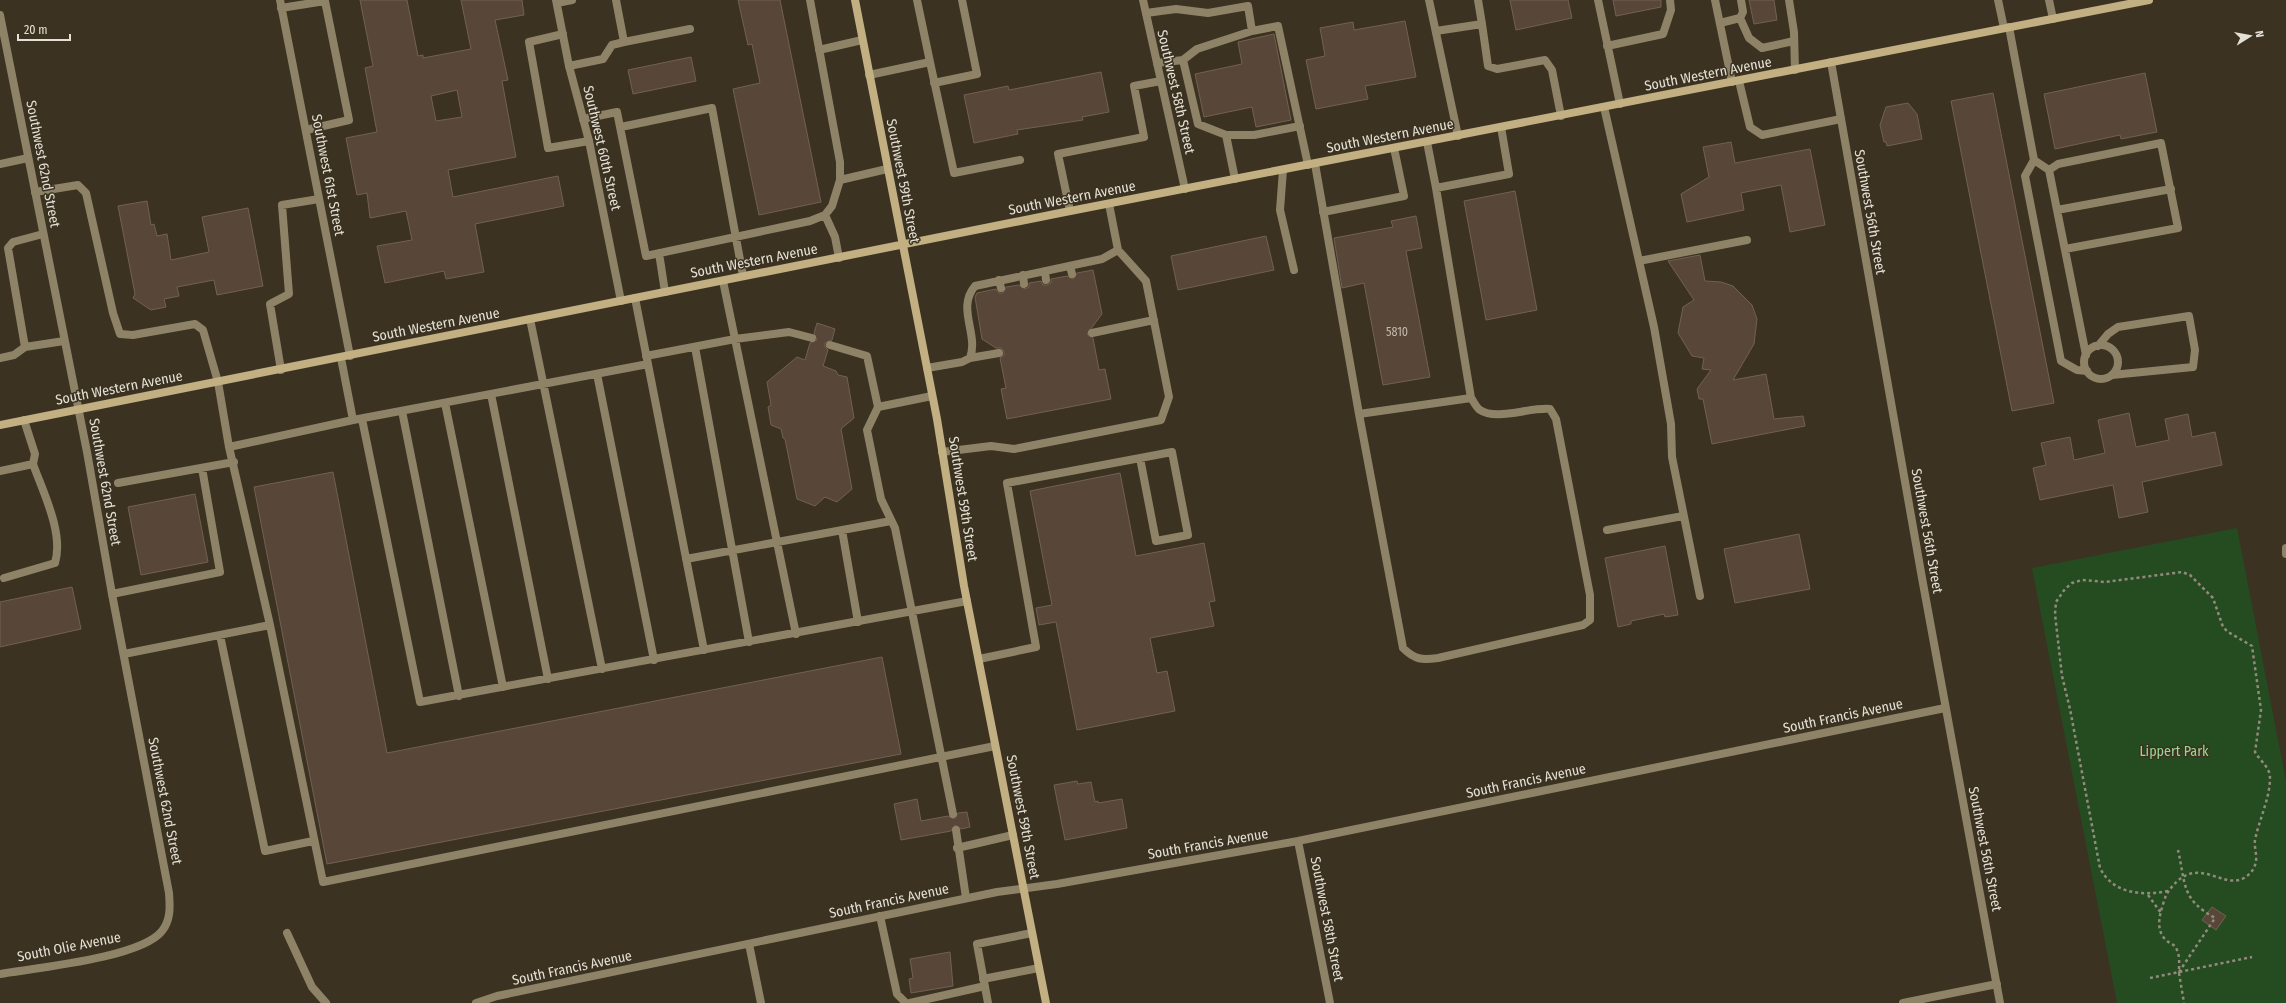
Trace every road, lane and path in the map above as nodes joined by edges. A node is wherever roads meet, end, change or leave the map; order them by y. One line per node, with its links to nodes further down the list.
1 (572, 0): 18 (street)
2 (616, 0): 34 (street)
3 (810, 0): 36 (street)
4 (855, 0): 32 (main road, Southwest 59th Street)
5 (917, 0): 38 (street)
6 (962, 0): 46 (street)
7 (1143, 0): 21 (street, Southwest 58th Street)
8 (1429, 0): 30 (street)
9 (1478, 0): 26 (street)
10 (1598, 0): 35 (street)
11 (1670, 0): 35 (street)
12 (1715, 0): 25 (street)
13 (1741, 0): 23 (street)
14 (1788, 0): 33 (street)
15 (1998, 0): 27 (street)
16 (2049, 0): 24 (street)
17 (2149, 0): 19 (main road, South Western Avenue)
18 (557, 1): 31 (street, Southwest 60th Street)
19 (2133, 2): 24 (main road, South Western Avenue)
20 (280, 4): 55 (street, Southwest 61st Street); 55 (street)
21 (1146, 13): 29 (street); 40 (street, Southwest 58th Street)
22 (0, 15): 61 (street, Southwest 62nd Street)
23 (1740, 18): 25 (street); 33 (street)
24 (2053, 19): 27 (main road, South Western Avenue)
25 (1720, 23): 45 (street)
26 (1482, 24): 30 (street); 49 (street)
27 (2007, 28): 39 (main road, South Western Avenue); 63 (street)
28 (690, 29): 34 (street)
29 (1252, 31): 37 (street); 52 (street)
30 (1436, 31): 57 (street)
31 (563, 34): 41 (street, Southwest 60th Street); 58 (street)
32 (862, 40): 36 (street); 43 (main road, Southwest 59th Street)
33 (1794, 41): 42 (street)
34 (624, 42): 41 (street)
35 (1607, 46): 47 (street)
36 (819, 50): 70 (street)
37 (1182, 60): 40 (street); 56 (street)
38 (930, 62): 43 (street); 46 (street)
39 (1831, 62): 42 (main road, South Western Avenue); 51 (street, Southwest 56th Street)
40 (1157, 64): 44 (street, Southwest 58th Street)
41 (569, 66): 50 (street, Southwest 60th Street)
42 (1795, 70): 45 (main road, South Western Avenue)
43 (869, 75): 66 (main road, Southwest 59th Street)
44 (1161, 81): 72 (street, Southwest 58th Street); 78 (street)
45 (1735, 82): 47 (main road, South Western Avenue); 51 (street)
46 (934, 84): 62 (street)
47 (1620, 104): 48 (main road, South Western Avenue)
48 (1604, 107): 49 (main road, South Western Avenue); 89 (street)
49 (1561, 116): 53 (main road, South Western Avenue)
50 (583, 119): 54 (street); 58 (street, Southwest 60th Street)
51 (1841, 119): 167 (street, Southwest 56th Street)
52 (1300, 126): 56 (street); 65 (street)
53 (1501, 127): 57 (main road, South Western Avenue); 71 (street)
54 (621, 128): 82 (street); 87 (street)
55 (306, 130): 75 (street, Southwest 61st Street)
56 (1226, 136): 69 (street)
57 (1458, 136): 59 (main road, South Western Avenue)
58 (589, 141): 95 (street, Southwest 60th Street)
59 (1427, 142): 60 (main road, South Western Avenue); 71 (street)
60 (1394, 148): 65 (main road, South Western Avenue); 79 (street)
61 (28, 158): 64 (street); 74 (street, Southwest 62nd Street)
62 (1020, 160)
63 (2034, 160): 68 (street); 115 (street)
64 (0, 164)
65 (1311, 164): 67 (main road, South Western Avenue); 79 (street)
66 (887, 169): 70 (street); 84 (main road, Southwest 59th Street)
67 (1282, 170): 69 (main road, South Western Avenue); 90 (street)
68 (2049, 170): 73 (street); 77 (street)
69 (1235, 179): 72 (main road, South Western Avenue)
70 (840, 180): 80 (street)
71 (1436, 188): 122 (street)
72 (1185, 189): 76 (main road, South Western Avenue)
73 (2171, 189): 77 (street); 85 (street)
74 (35, 192): 81 (street, Southwest 62nd Street); 118 (street)
75 (319, 199): 108 (street, Southwest 61st Street); 114 (street)
76 (1108, 204): 78 (main road, South Western Avenue); 86 (street)
77 (2057, 210): 85 (street)
78 (1070, 211): 84 (main road, South Western Avenue)
79 (1323, 212): 127 (street)
80 (825, 215): 82 (street); 88 (street)
81 (43, 234): 101 (street, Southwest 62nd Street); 104 (street)
82 (735, 238): 87 (street); 91 (street)
83 (1747, 240): 89 (street)
84 (902, 245): 88 (main road, South Western Avenue); 113 (main road, Southwest 59th Street)
85 (2065, 249): 107 (street)
86 (1118, 250): 97 (street); 111 (street)
87 (659, 253): 93 (street)
88 (839, 258): 91 (main road, South Western Avenue)
89 (1639, 261): 140 (street)
90 (1294, 270)
91 (743, 276): 92 (main road, South Western Avenue)
92 (723, 281): 93 (main road, South Western Avenue); 100 (street)
93 (665, 292): 94 (main road, South Western Avenue)
94 (635, 298): 95 (main road, South Western Avenue); 112 (street)
95 (621, 301): 96 (main road, South Western Avenue)
96 (530, 319): 108 (main road, South Western Avenue); 119 (street)
97 (1154, 320): 98 (street); 133 (street)
98 (1092, 333)
99 (812, 338): 100 (street)
100 (735, 339): 105 (street); 144 (street)
101 (64, 341): 104 (street); 125 (street, Southwest 62nd Street)
102 (830, 345): 124 (street)
103 (2098, 346): 107 (street); 117 (street); 117 (street)
104 (25, 347): 109 (street)
105 (695, 347): 112 (street); 146 (street)
106 (999, 353): 111 (street)
107 (2086, 355): 115 (street)
108 (350, 356): 110 (main road, South Western Avenue)
109 (0, 358)
110 (341, 358): 114 (main road, South Western Avenue); 130 (street)
111 (970, 358): 113 (street)
112 (647, 360): 116 (street); 148 (street)
113 (927, 368): 121 (main road, Southwest 59th Street)
114 (281, 370): 118 (main road, South Western Avenue)
115 (2087, 371): 117 (street)
116 (597, 374): 119 (street); 162 (street)
117 (2112, 375)
118 (218, 382): 125 (main road, South Western Avenue); 132 (street)
119 (544, 384): 120 (street); 163 (street)
120 (490, 394): 123 (street); 164 (street)
121 (932, 396): 124 (street); 133 (main road, Southwest 59th Street)
122 (1471, 398): 127 (street); 127 (street)
123 (445, 403): 126 (street); 165 (street)
124 (878, 407): 141 (street)
125 (78, 410): 129 (main road, South Western Avenue); 150 (street, Southwest 62nd Street)
126 (402, 411): 128 (street); 166 (street)
127 (1359, 414)
128 (362, 419): 130 (street); 166 (street)
129 (24, 420): 131 (main road, South Western Avenue); 136 (street)
130 (353, 420): 132 (street)
131 (0, 425)
132 (229, 447): 135 (street)
133 (942, 452): 152 (main road, Southwest 59th Street)
134 (1140, 458): 134 (street); 161 (street)
135 (234, 462): 137 (street); 155 (street)
136 (33, 464): 138 (street); 149 (street)
137 (202, 468): 139 (street); 150 (street)
138 (0, 471)
139 (118, 483)
140 (1684, 516): 143 (street); 151 (street)
141 (891, 521): 142 (street); 153 (street)
142 (842, 530): 144 (street); 154 (street)
143 (1607, 530)
144 (779, 542): 146 (street); 156 (street)
145 (2286, 548): 147 (street)
146 (734, 550): 148 (street); 158 (street)
147 (2286, 554)
148 (686, 559): 159 (street)
149 (4, 578)
150 (112, 594): 160 (street, Southwest 62nd Street)
151 (1700, 596)
152 (967, 602): 153 (street); 161 (main road, Southwest 59th Street)
153 (912, 612): 154 (street); 169 (street)
154 (858, 622): 156 (street)
155 (270, 625): 157 (street); 174 (street)
156 (796, 634): 158 (street)
157 (220, 635): 160 (street); 174 (street)
158 (750, 642): 159 (street)
159 (704, 650): 162 (street)
160 (124, 654): 184 (street, Southwest 62nd Street)
161 (978, 659): 168 (main road, Southwest 59th Street)
162 (654, 660): 163 (street)
163 (602, 669): 164 (street)
164 (548, 679): 165 (street)
165 (503, 687): 166 (street)
166 (459, 696)
167 (1946, 708): 173 (street, South Francis Avenue); 194 (street, Southwest 56th Street)
168 (995, 746): 169 (street); 172 (main road, Southwest 59th Street)
169 (941, 756): 170 (street); 174 (street)
170 (953, 814)
171 (956, 830): 175 (street)
172 (1013, 835): 175 (street); 178 (main road, Southwest 59th Street)
173 (1298, 840): 178 (street, South Francis Avenue); 202 (street, Southwest 58th Street)
174 (313, 842)
175 (957, 848): 181 (street)
176 (2178, 850): 177 (path)
177 (2184, 876): 179 (path); 180 (path); 190 (path)
178 (1023, 888): 181 (street, South Francis Avenue); 185 (main road, Southwest 59th Street)
179 (2168, 891): 180 (path); 182 (path)
180 (2147, 894): 182 (path)
181 (966, 898): 183 (street, South Francis Avenue)
182 (2161, 914): 190 (path)
183 (880, 916): 187 (street, South Francis Avenue); 198 (street)
184 (162, 931): 191 (street, South Olie Avenue)
185 (1032, 932): 189 (main road, Southwest 59th Street); 193 (street)
186 (287, 933): 195 (street)
187 (749, 944): 196 (street, South Francis Avenue); 197 (street)
188 (2252, 957): 190 (path)
189 (1039, 968): 193 (street); 201 (main road, Southwest 59th Street)
190 (2179, 972): 192 (path); 205 (path)
191 (0, 974)
192 (2150, 978)
193 (984, 983): 199 (street); 200 (street)
194 (1997, 984): 203 (street); 204 (street, Southwest 56th Street)
195 (326, 1003)
196 (476, 1003)
197 (761, 1003)
198 (906, 1003)
199 (910, 1003)
200 (988, 1003)
201 (1046, 1003)
202 (1330, 1003)
203 (1903, 1003)
204 (2000, 1003)
205 (2184, 1003)

